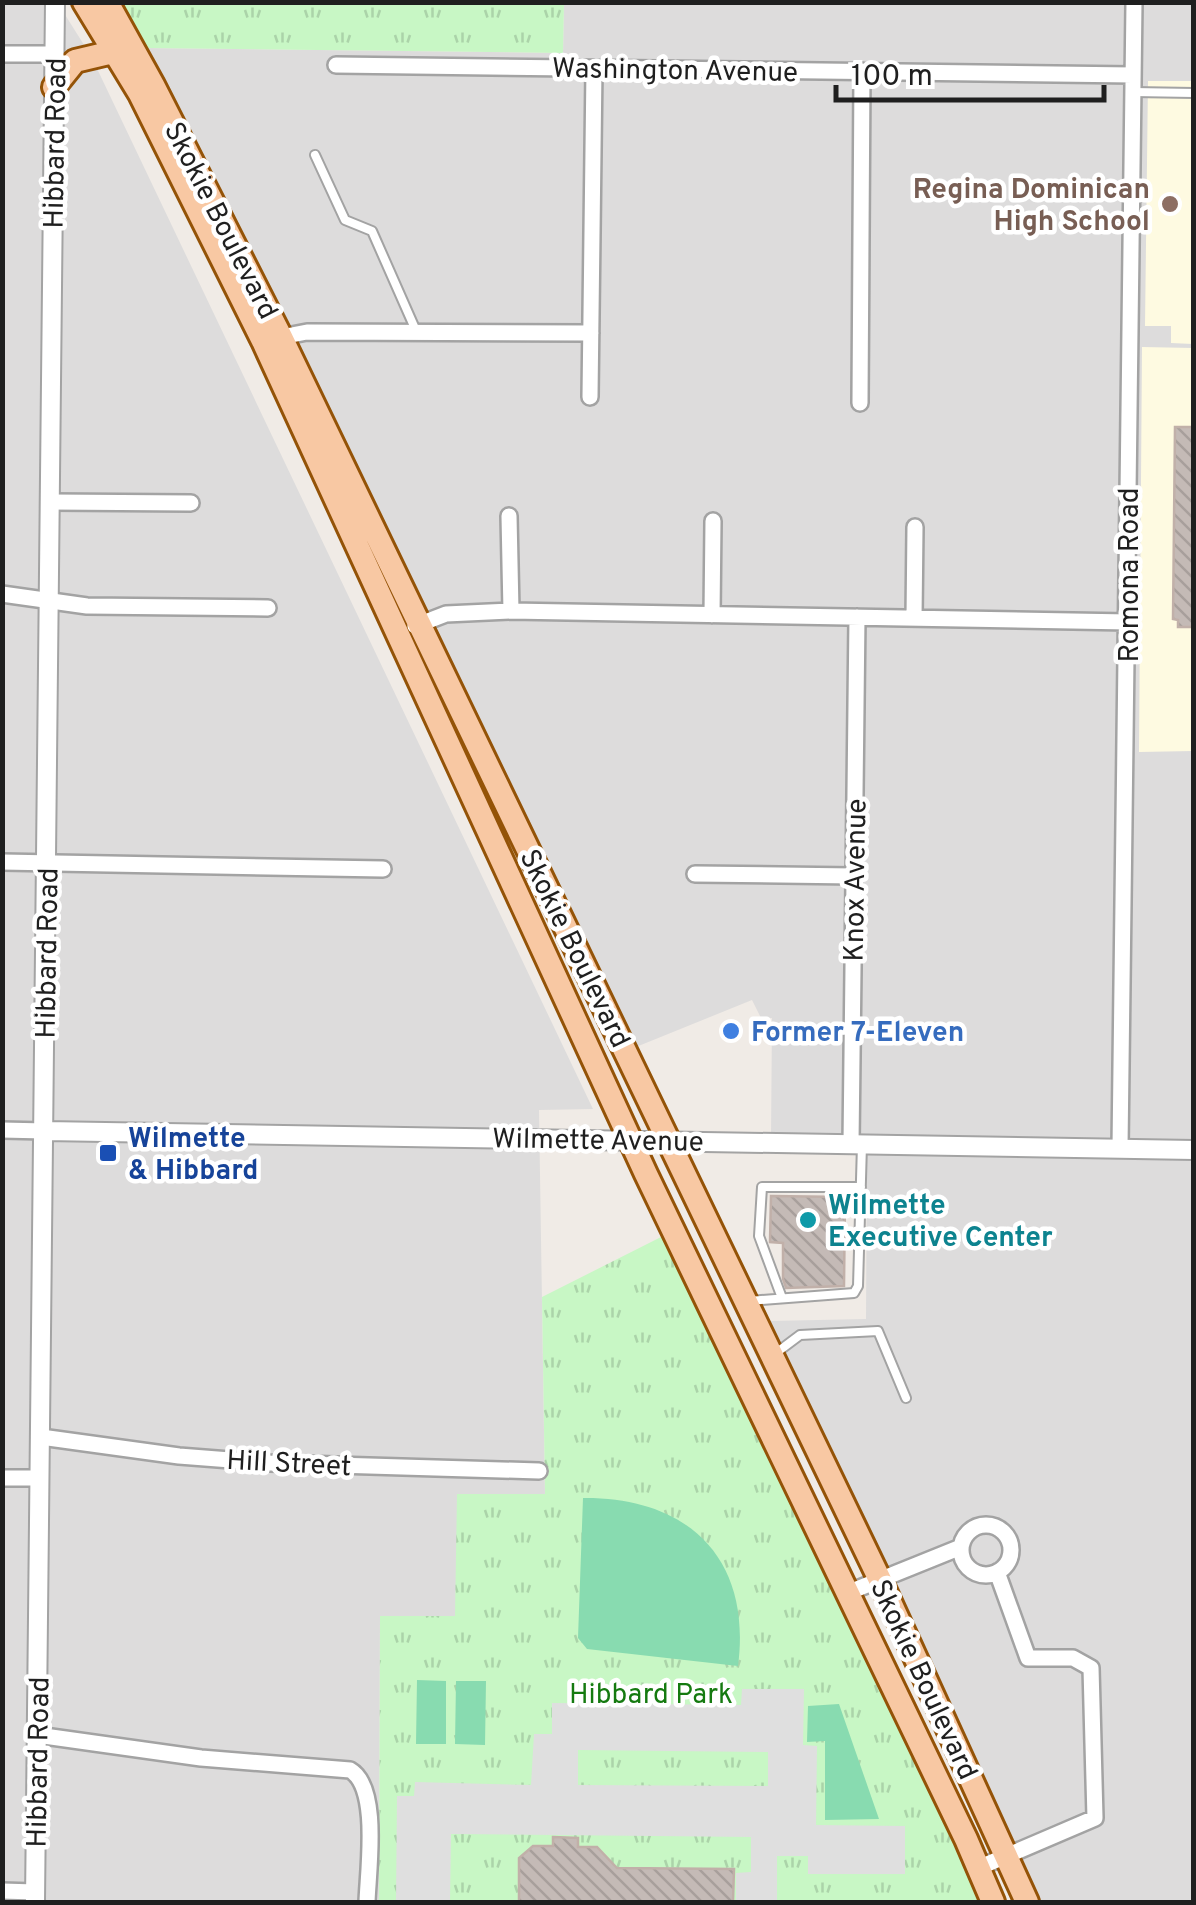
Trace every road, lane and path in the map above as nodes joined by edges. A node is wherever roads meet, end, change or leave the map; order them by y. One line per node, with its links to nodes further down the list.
1 (55, 2): 7 (street, Hibbard Road)
2 (84, 2): 5 (main road, Skokie Boulevard)
3 (107, 2): 17 (main road, Skokie Boulevard)
4 (1134, 2): 11 (street, Romona Road)
5 (113, 52): 12 (main road); 17 (main road, Skokie Boulevard)
6 (2, 54): 7 (street)
7 (54, 54): 12 (street, Hibbard Road)
8 (336, 65): 9 (street, Washington Avenue)
9 (594, 68): 10 (street, Washington Avenue); 16 (street)
10 (862, 71): 11 (street, Washington Avenue); 19 (street)
11 (1133, 84): 13 (lane); 32 (street, Romona Road)
12 (54, 88): 20 (street, Hibbard Road)
13 (1194, 93)
14 (315, 155): 15 (lane)
15 (417, 333): 16 (street); 17 (street)
16 (591, 333): 18 (street)
17 (272, 339): 33 (main road, Skokie Boulevard)
18 (590, 397)
19 (860, 403)
20 (50, 502): 21 (street); 26 (street, Hibbard Road)
21 (191, 503)
22 (509, 516): 28 (street)
23 (713, 520): 29 (street)
24 (915, 527): 31 (street)
25 (2, 594): 26 (street)
26 (50, 600): 27 (street); 35 (street, Hibbard Road)
27 (268, 608)
28 (511, 612): 29 (street); 33 (street)
29 (712, 615): 30 (street)
30 (857, 617): 31 (street); 38 (street, Knox Avenue)
31 (914, 618): 32 (street)
32 (1128, 622): 44 (street, Romona Road)
33 (409, 629): 41 (main road, Skokie Boulevard); 42 (main road, Skokie Boulevard)
34 (2, 862): 35 (street)
35 (47, 862): 36 (street); 40 (street, Hibbard Road)
36 (383, 870)
37 (695, 874): 38 (street)
38 (854, 876): 43 (street, Knox Avenue)
39 (2, 1130): 40 (street, Wilmette Avenue)
40 (44, 1131): 41 (street, Wilmette Avenue); 51 (street, Hibbard Road)
41 (630, 1140): 42 (street, Wilmette Avenue); 58 (main road, Skokie Boulevard)
42 (670, 1140): 43 (street, Wilmette Avenue); 48 (main road, Skokie Boulevard)
43 (856, 1144): 44 (street, Wilmette Avenue); 46 (lane)
44 (1120, 1148): 45 (street, Wilmette Avenue)
45 (1194, 1150)
46 (861, 1187): 47 (lane); 47 (lane)
47 (782, 1298): 48 (lane)
48 (746, 1301): 49 (main road, Skokie Boulevard)
49 (773, 1356): 50 (lane); 57 (main road, Skokie Boulevard)
50 (906, 1398)
51 (41, 1437): 52 (street, Hill Street); 54 (street, Hibbard Road)
52 (539, 1471)
53 (2, 1478): 54 (street)
54 (40, 1478): 59 (street, Hibbard Road)
55 (961, 1547): 56 (street); 56 (street); 57 (street)
56 (997, 1572): 60 (street)
57 (880, 1580): 58 (street); 60 (main road, Skokie Boulevard)
58 (847, 1593): 61 (main road, Skokie Boulevard)
59 (37, 1735): 63 (street, Hibbard Road); 64 (street)
60 (1007, 1855): 61 (street); 66 (main road, Skokie Boulevard)
61 (978, 1868): 65 (main road, Skokie Boulevard)
62 (2, 1891): 63 (street)
63 (35, 1897)
64 (368, 1902)
65 (992, 1902)
66 (1027, 1902)

